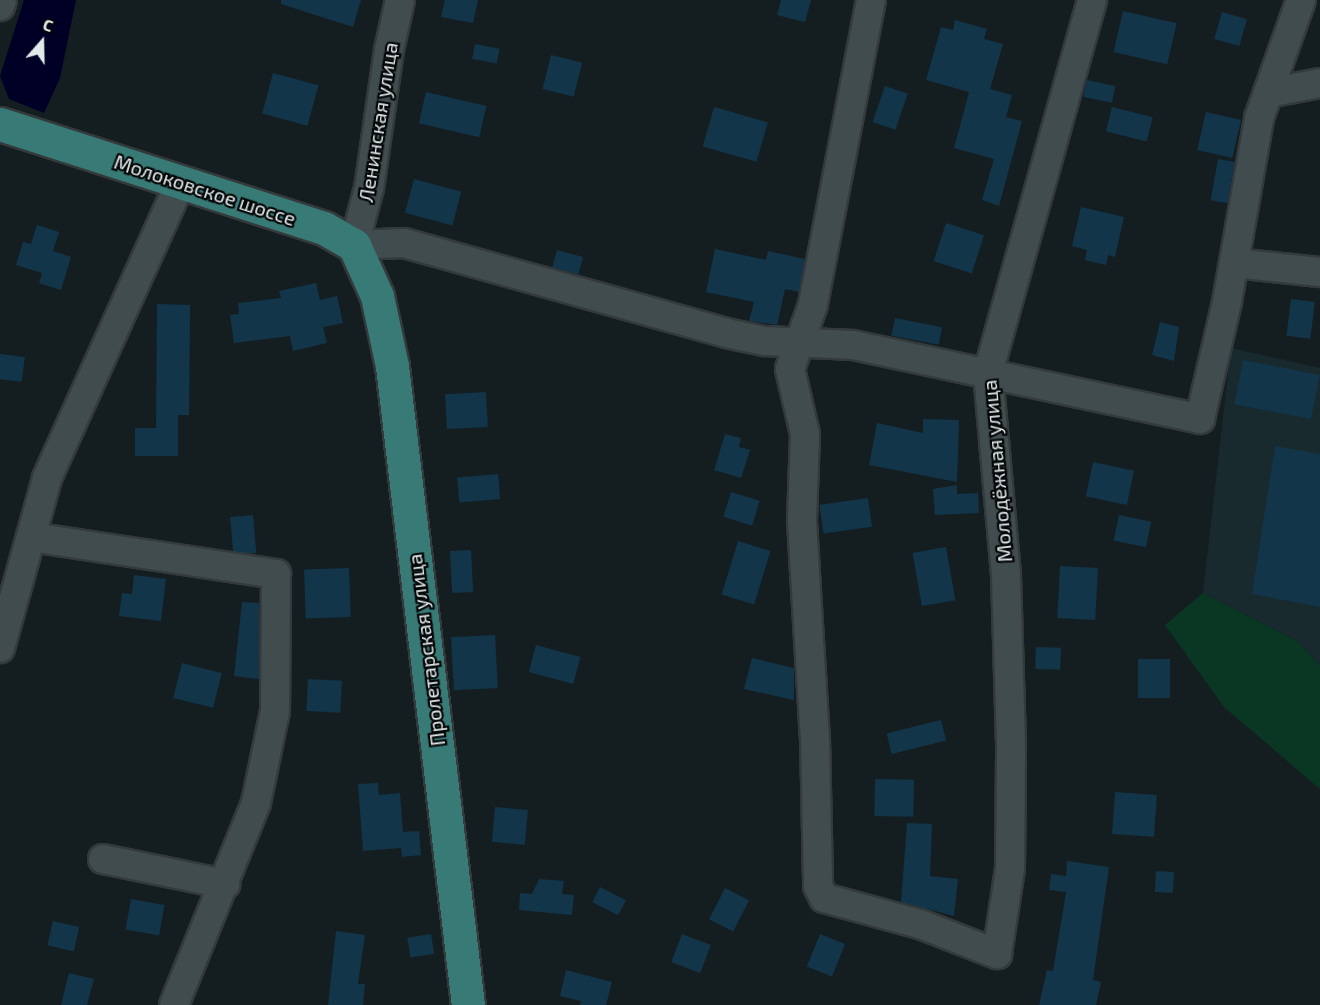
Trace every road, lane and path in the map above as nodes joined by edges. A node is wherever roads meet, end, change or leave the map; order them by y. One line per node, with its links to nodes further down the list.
1 (2, 0): 6 (street)
2 (400, 0): 11 (street, Ленинская улица)
3 (871, 0): 14 (street)
4 (1092, 0): 15 (street, Молодёжная улица)
5 (1301, 0): 8 (street)
6 (0, 6)
7 (1320, 83): 8 (street)
8 (1268, 93): 12 (street)
9 (0, 124): 10 (main road, Молоковское шоссе)
10 (181, 181): 11 (main road, Молоковское шоссе); 16 (street)
11 (354, 245): 14 (street); 21 (main road, Пролетарская улица)
12 (1234, 263): 13 (street); 15 (street)
13 (1320, 272)
14 (799, 343): 15 (street); 15 (street, Молодёжная улица)
15 (988, 373)
16 (31, 537): 17 (street); 19 (street)
17 (2, 631)
18 (103, 859): 19 (street)
19 (225, 884): 20 (street)
20 (174, 1005)
21 (468, 1005)

